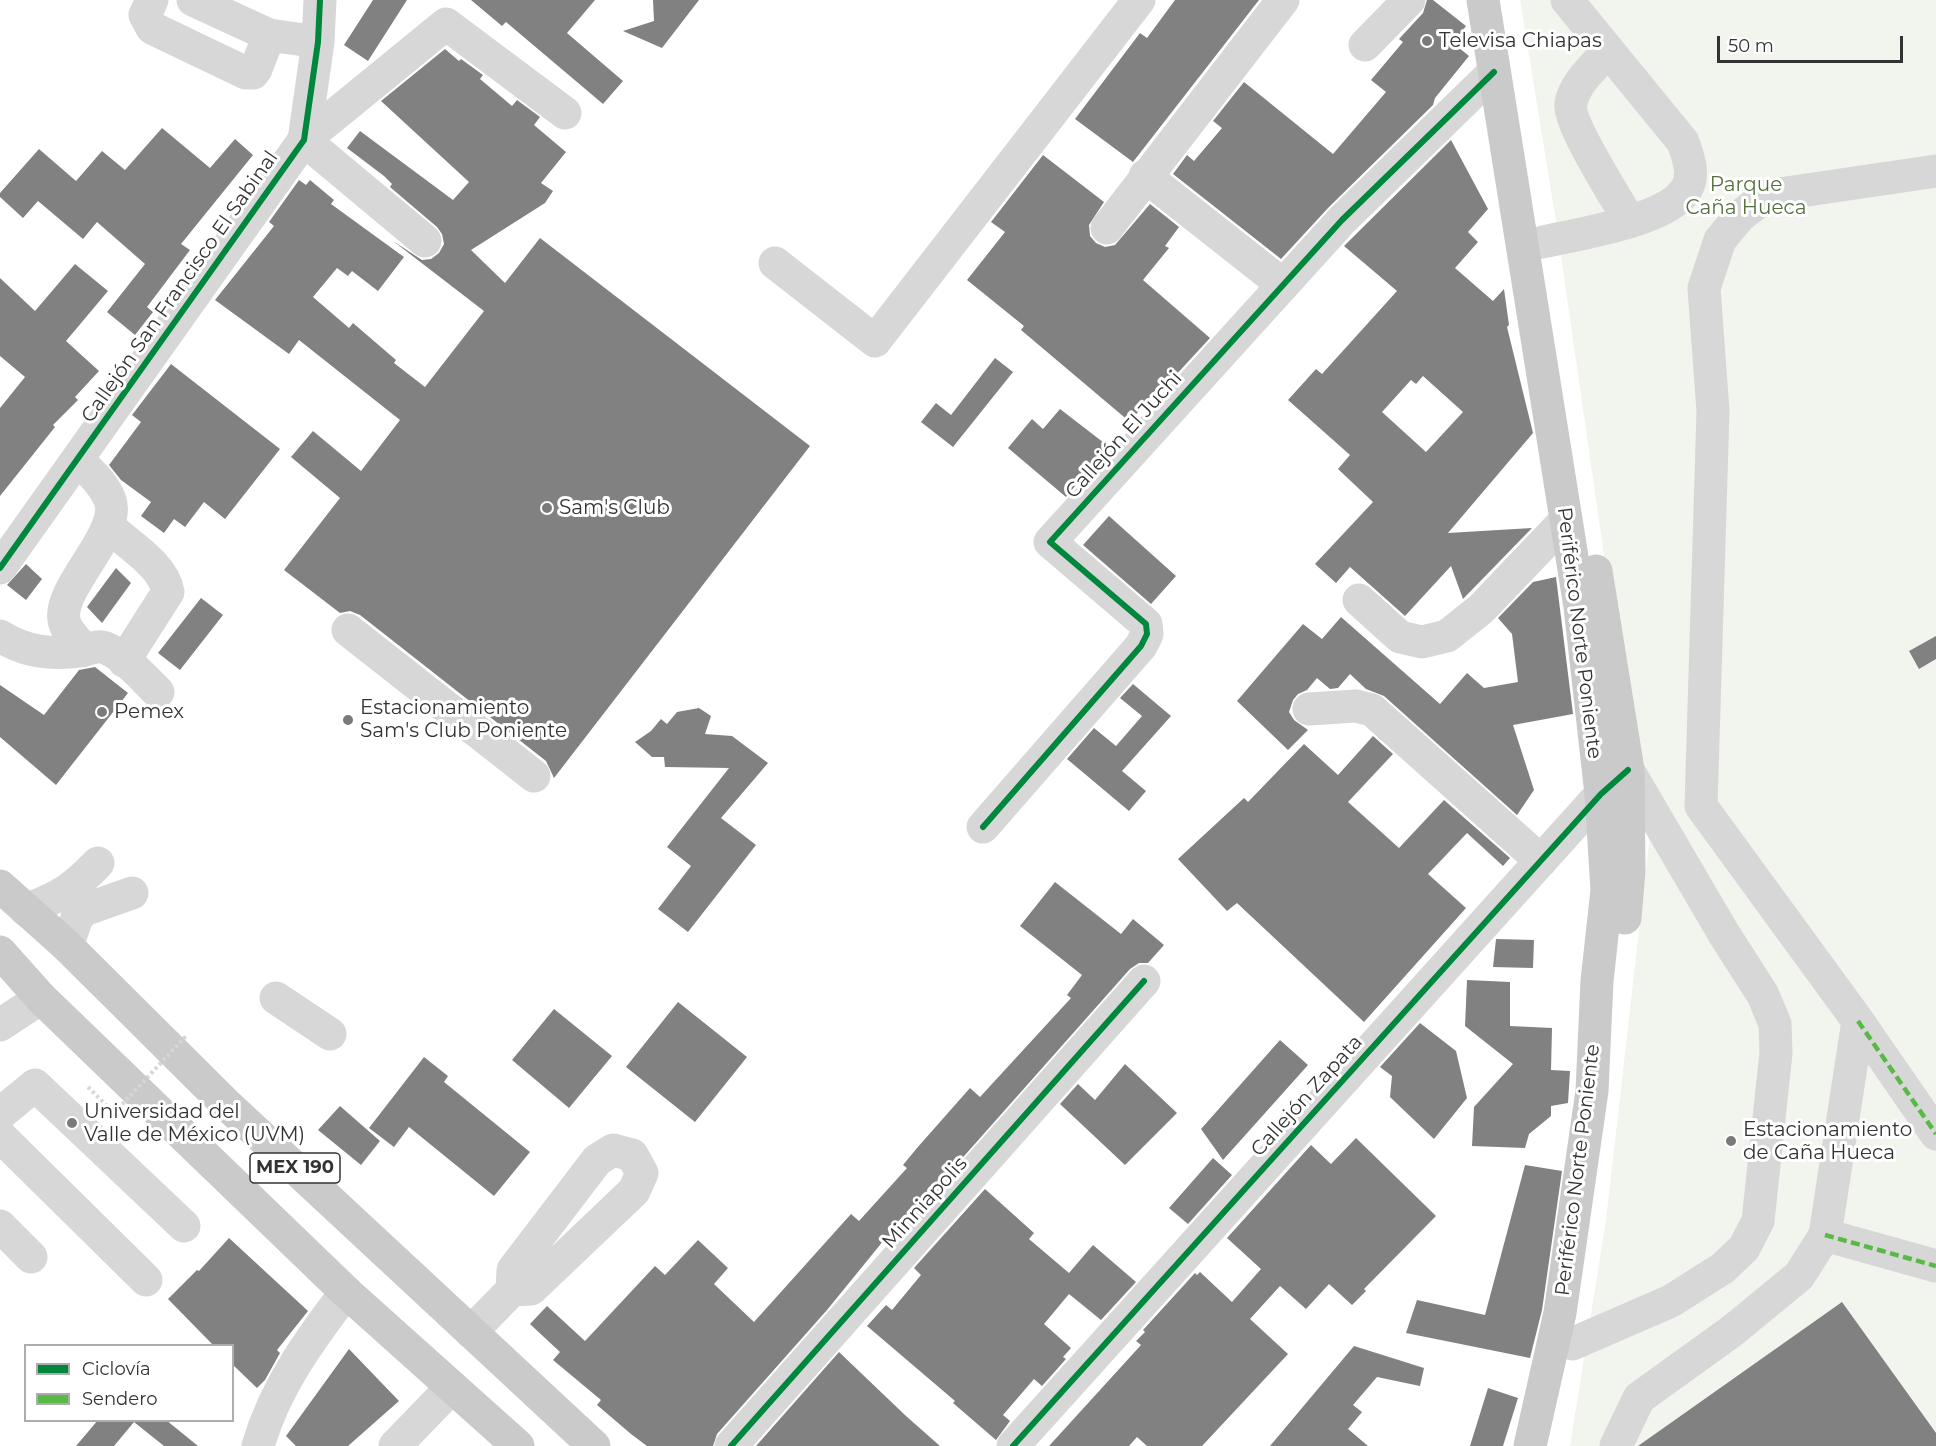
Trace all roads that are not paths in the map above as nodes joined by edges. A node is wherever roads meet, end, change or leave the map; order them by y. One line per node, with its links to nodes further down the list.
1 (152, 0): 10 (street)
2 (193, 0): 10 (street)
3 (320, 0): 11 (street, Callejón San Francisco El Sabinal)
4 (1139, 0): 23 (street)
5 (1283, 0): 18 (street)
6 (1409, 0): 12 (street)
7 (1483, 0): 14 (main road, Periférico Norte Poniente)
8 (1504, 0): 22 (main road, Periférico Norte Poniente)
9 (1567, 0): 13 (street)
10 (269, 35): 11 (street)
11 (318, 42): 16 (street, Callejón San Francisco El Sabinal)
12 (1365, 45)
13 (1608, 51): 19 (street); 19 (street)
14 (1494, 72): 24 (street, Callejón El Juchi); 26 (main road, Periférico Norte Poniente)
15 (564, 113): 16 (street)
16 (304, 140): 21 (street); 25 (street, Callejón San Francisco El Sabinal)
17 (1936, 171): 50 (street)
18 (1145, 176): 20 (street); 24 (street)
19 (1630, 222): 22 (street)
20 (1107, 228)
21 (424, 241)
22 (1543, 242): 36 (main road, Periférico Norte Poniente)
23 (775, 263)
24 (1282, 284): 39 (street, Callejón El Juchi)
25 (78, 460): 27 (street); 28 (street, Callejón San Francisco El Sabinal)
26 (1566, 520): 29 (street); 38 (main road, Periférico Norte Poniente)
27 (108, 526): 32 (street); 33 (street)
28 (0, 568)
29 (1359, 600)
30 (348, 630): 37 (street)
31 (0, 636): 32 (street)
32 (85, 650): 33 (street)
33 (124, 661): 34 (street)
34 (158, 692)
35 (1309, 709): 40 (street)
36 (1628, 770): 38 (street, Callejón Zapata); 65 (main road, Periférico Norte Poniente); 65 (street)
37 (534, 776)
38 (1601, 794): 40 (street, Callejón Zapata); 73 (main road, Periférico Norte Poniente)
39 (983, 827)
40 (1541, 861): 72 (street, Callejón Zapata)
41 (98, 863): 44 (street)
42 (0, 885): 44 (main road, MEX 190)
43 (132, 893): 45 (street)
44 (26, 910): 45 (main road, MEX 190)
45 (67, 946): 64 (main road, MEX 190)
46 (0, 952): 48 (main road, MEX 190)
47 (1144, 981): 71 (street, Minniapolis)
48 (41, 998): 51 (street); 63 (main road, MEX 190)
49 (276, 998): 52 (street)
50 (1858, 1021): 54 (street); 58 (street)
51 (0, 1025)
52 (330, 1034)
53 (0, 1114): 57 (street)
54 (1936, 1134)
55 (0, 1136): 61 (street)
56 (0, 1226): 59 (street)
57 (184, 1226)
58 (1825, 1235): 60 (street); 75 (street)
59 (31, 1257)
60 (1936, 1266)
61 (146, 1280)
62 (512, 1290): 64 (street)
63 (346, 1292): 66 (main road, MEX 190); 67 (street)
64 (471, 1332): 70 (main road, MEX 190)
65 (1572, 1344): 74 (main road, Periférico Norte Poniente)
66 (452, 1387): 68 (street); 69 (main road, MEX 190)
67 (258, 1446)
68 (395, 1446)
69 (518, 1446)
70 (594, 1446)
71 (730, 1446)
72 (1013, 1446)
73 (1530, 1446)
74 (1553, 1446)
75 (1616, 1446)

